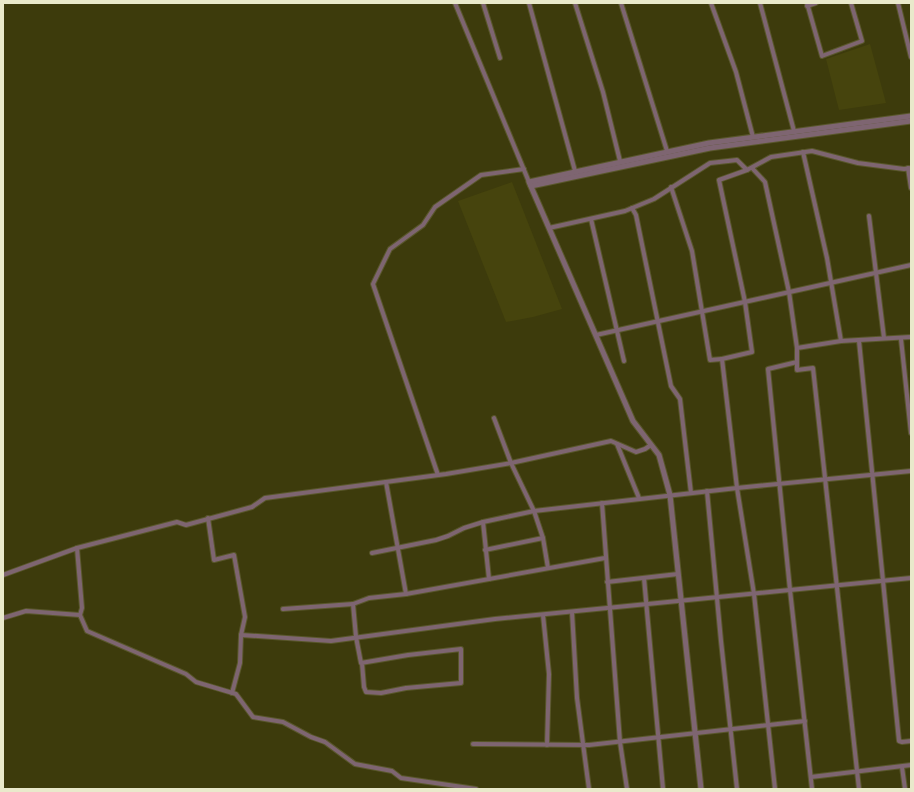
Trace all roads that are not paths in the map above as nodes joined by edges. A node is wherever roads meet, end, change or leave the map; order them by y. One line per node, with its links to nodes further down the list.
1 (455, 3): 23 (street)
2 (483, 3): 13 (street)
3 (529, 3): 25 (street)
4 (575, 3): 20 (street)
5 (621, 3): 18 (street)
6 (711, 3): 17 (street)
7 (760, 3): 16 (street)
8 (816, 3): 11 (street)
9 (851, 3): 11 (street)
10 (898, 3): 12 (street)
11 (807, 4)
12 (911, 57)
13 (500, 58)
14 (911, 116): 16 (street)
15 (911, 122): 26 (street)
16 (794, 131): 17 (street)
17 (753, 137): 18 (street)
18 (667, 151): 20 (street)
19 (803, 152): 21 (street); 22 (street); 35 (street)
20 (620, 162): 25 (street)
21 (752, 168): 24 (street); 36 (street)
22 (910, 168): 28 (street)
23 (524, 169): 26 (street); 57 (street)
24 (748, 170): 27 (street); 37 (street)
25 (575, 171): 26 (street)
26 (530, 184): 32 (street)
27 (671, 187): 29 (street); 38 (street)
28 (911, 188)
29 (632, 208): 31 (street); 39 (street)
30 (869, 216): 34 (street)
31 (591, 219): 32 (street); 40 (street)
32 (549, 228): 41 (street)
33 (911, 265): 34 (street)
34 (876, 273): 35 (street); 43 (street)
35 (831, 283): 36 (street); 46 (street)
36 (789, 292): 37 (street); 47 (street)
37 (745, 302): 38 (street); 48 (street)
38 (702, 311): 39 (street); 48 (street)
39 (659, 321): 40 (street); 64 (street)
40 (617, 330): 41 (street); 49 (street)
41 (596, 335): 54 (street)
42 (911, 337): 44 (street)
43 (884, 338): 44 (street); 45 (street)
44 (901, 338): 52 (street)
45 (859, 341): 46 (street); 58 (street)
46 (841, 342): 47 (street)
47 (797, 348): 50 (street)
48 (722, 359): 62 (street)
49 (624, 361)
50 (797, 362): 59 (street); 61 (street)
51 (494, 418): 55 (street)
52 (911, 432)
53 (616, 444): 54 (street); 55 (street); 66 (street)
54 (651, 445): 65 (street)
55 (511, 463): 57 (street); 68 (street)
56 (911, 471): 58 (street)
57 (438, 475): 60 (street)
58 (873, 476): 59 (street); 83 (street)
59 (825, 480): 61 (street); 85 (street)
60 (386, 482): 69 (street); 73 (street)
61 (779, 484): 62 (street); 86 (street)
62 (737, 488): 63 (street); 88 (street)
63 (707, 491): 64 (street); 89 (street)
64 (691, 493): 65 (street)
65 (670, 495): 66 (street); 78 (street)
66 (639, 498): 67 (street)
67 (602, 503): 68 (street); 76 (street)
68 (534, 511): 70 (street); 71 (street)
69 (208, 518): 72 (street); 99 (street)
70 (483, 522): 73 (street); 74 (street)
71 (543, 538): 74 (street); 77 (street)
72 (78, 548): 79 (street); 96 (street)
73 (398, 548): 75 (street); 87 (street)
74 (485, 550): 82 (street)
75 (372, 554)
76 (605, 558): 77 (street); 84 (street)
77 (548, 568): 82 (street)
78 (678, 574): 80 (street); 90 (street)
79 (3, 575)
80 (644, 578): 84 (street); 92 (street)
81 (911, 578): 83 (street)
82 (489, 579): 87 (street)
83 (884, 581): 85 (street); 108 (street)
84 (607, 582): 93 (street)
85 (838, 585): 86 (street); 115 (street)
86 (790, 590): 88 (street); 103 (street)
87 (406, 594): 91 (street)
88 (754, 594): 89 (street); 104 (street)
89 (717, 597): 90 (street); 105 (street)
90 (681, 600): 92 (street); 106 (street)
91 (354, 604): 94 (street); 100 (street)
92 (646, 604): 93 (street); 107 (street)
93 (609, 608): 95 (street); 109 (street)
94 (283, 609)
95 (572, 612): 97 (street); 112 (street)
96 (80, 615): 98 (street); 102 (street)
97 (543, 615): 100 (street); 111 (street)
98 (3, 618)
99 (242, 635): 100 (street); 102 (street)
100 (356, 637): 101 (street)
101 (362, 663): 101 (street)
102 (232, 693): 117 (street)
103 (805, 721): 104 (street); 116 (street)
104 (767, 725): 105 (street); 123 (street)
105 (730, 730): 106 (street); 122 (street)
106 (696, 734): 107 (street); 121 (street)
107 (657, 738): 109 (street); 120 (street)
108 (911, 741)
109 (620, 742): 112 (street); 119 (street)
110 (473, 744): 111 (street)
111 (547, 745): 112 (street)
112 (582, 745): 118 (street)
113 (911, 766): 114 (street)
114 (902, 767): 115 (street); 126 (street)
115 (858, 772): 116 (street); 125 (street)
116 (811, 777): 124 (street)
117 (476, 789)
118 (589, 789)
119 (627, 789)
120 (663, 789)
121 (701, 789)
122 (738, 789)
123 (775, 789)
124 (812, 789)
125 (859, 789)
126 (905, 789)

